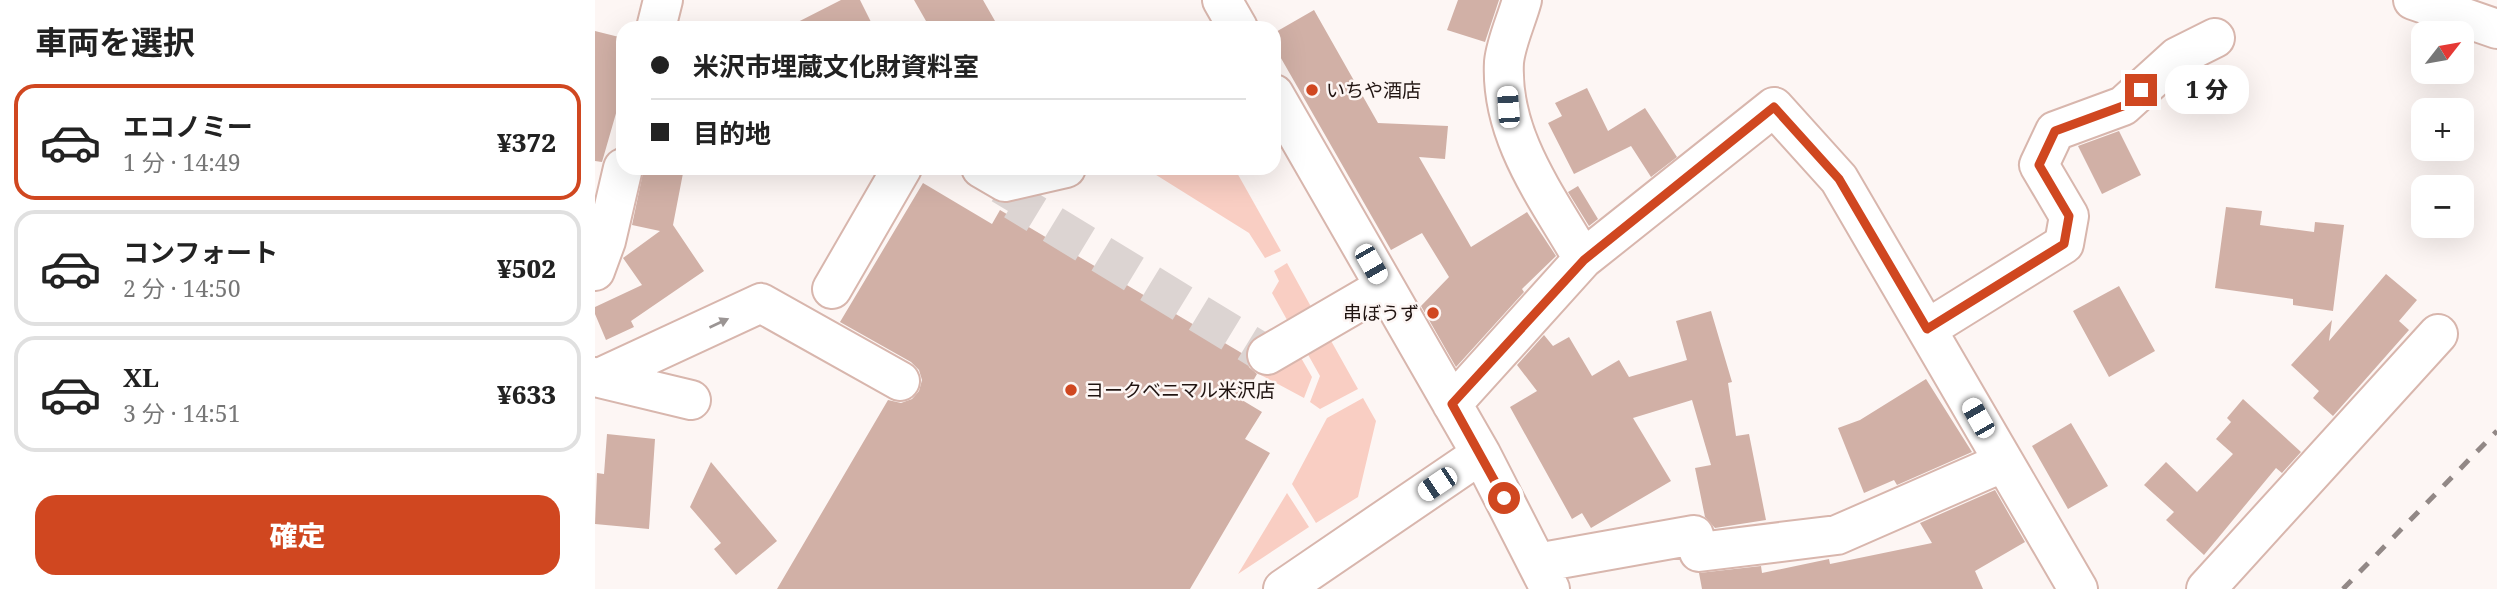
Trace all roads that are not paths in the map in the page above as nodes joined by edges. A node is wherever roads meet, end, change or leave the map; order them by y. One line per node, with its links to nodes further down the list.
1 (663, 0): 5 (street)
2 (1222, 0): 6 (street)
3 (1522, 0): 14 (street)
4 (2413, 0): 7 (street)
5 (658, 21)
6 (1234, 21)
7 (2497, 29)
8 (2215, 38): 18 (street)
9 (1281, 117): 16 (street)
10 (621, 175): 15 (street)
11 (898, 175): 17 (street)
12 (993, 175): 13 (street)
13 (1036, 175)
14 (1584, 260): 18 (street); 24 (street)
15 (595, 271)
16 (1384, 287): 20 (street); 24 (street)
17 (832, 289)
18 (1927, 329): 26 (street)
19 (2438, 334): 30 (street)
20 (1267, 355)
21 (597, 377): 22 (street, one-way to 22); 23 (street)
22 (899, 381)
23 (691, 400)
24 (1452, 404): 25 (street)
25 (1481, 454): 27 (street); 28 (street)
26 (2004, 462): 27 (street); 29 (street)
27 (1544, 576)
28 (1283, 589)
29 (2078, 589)
30 (2206, 589)

